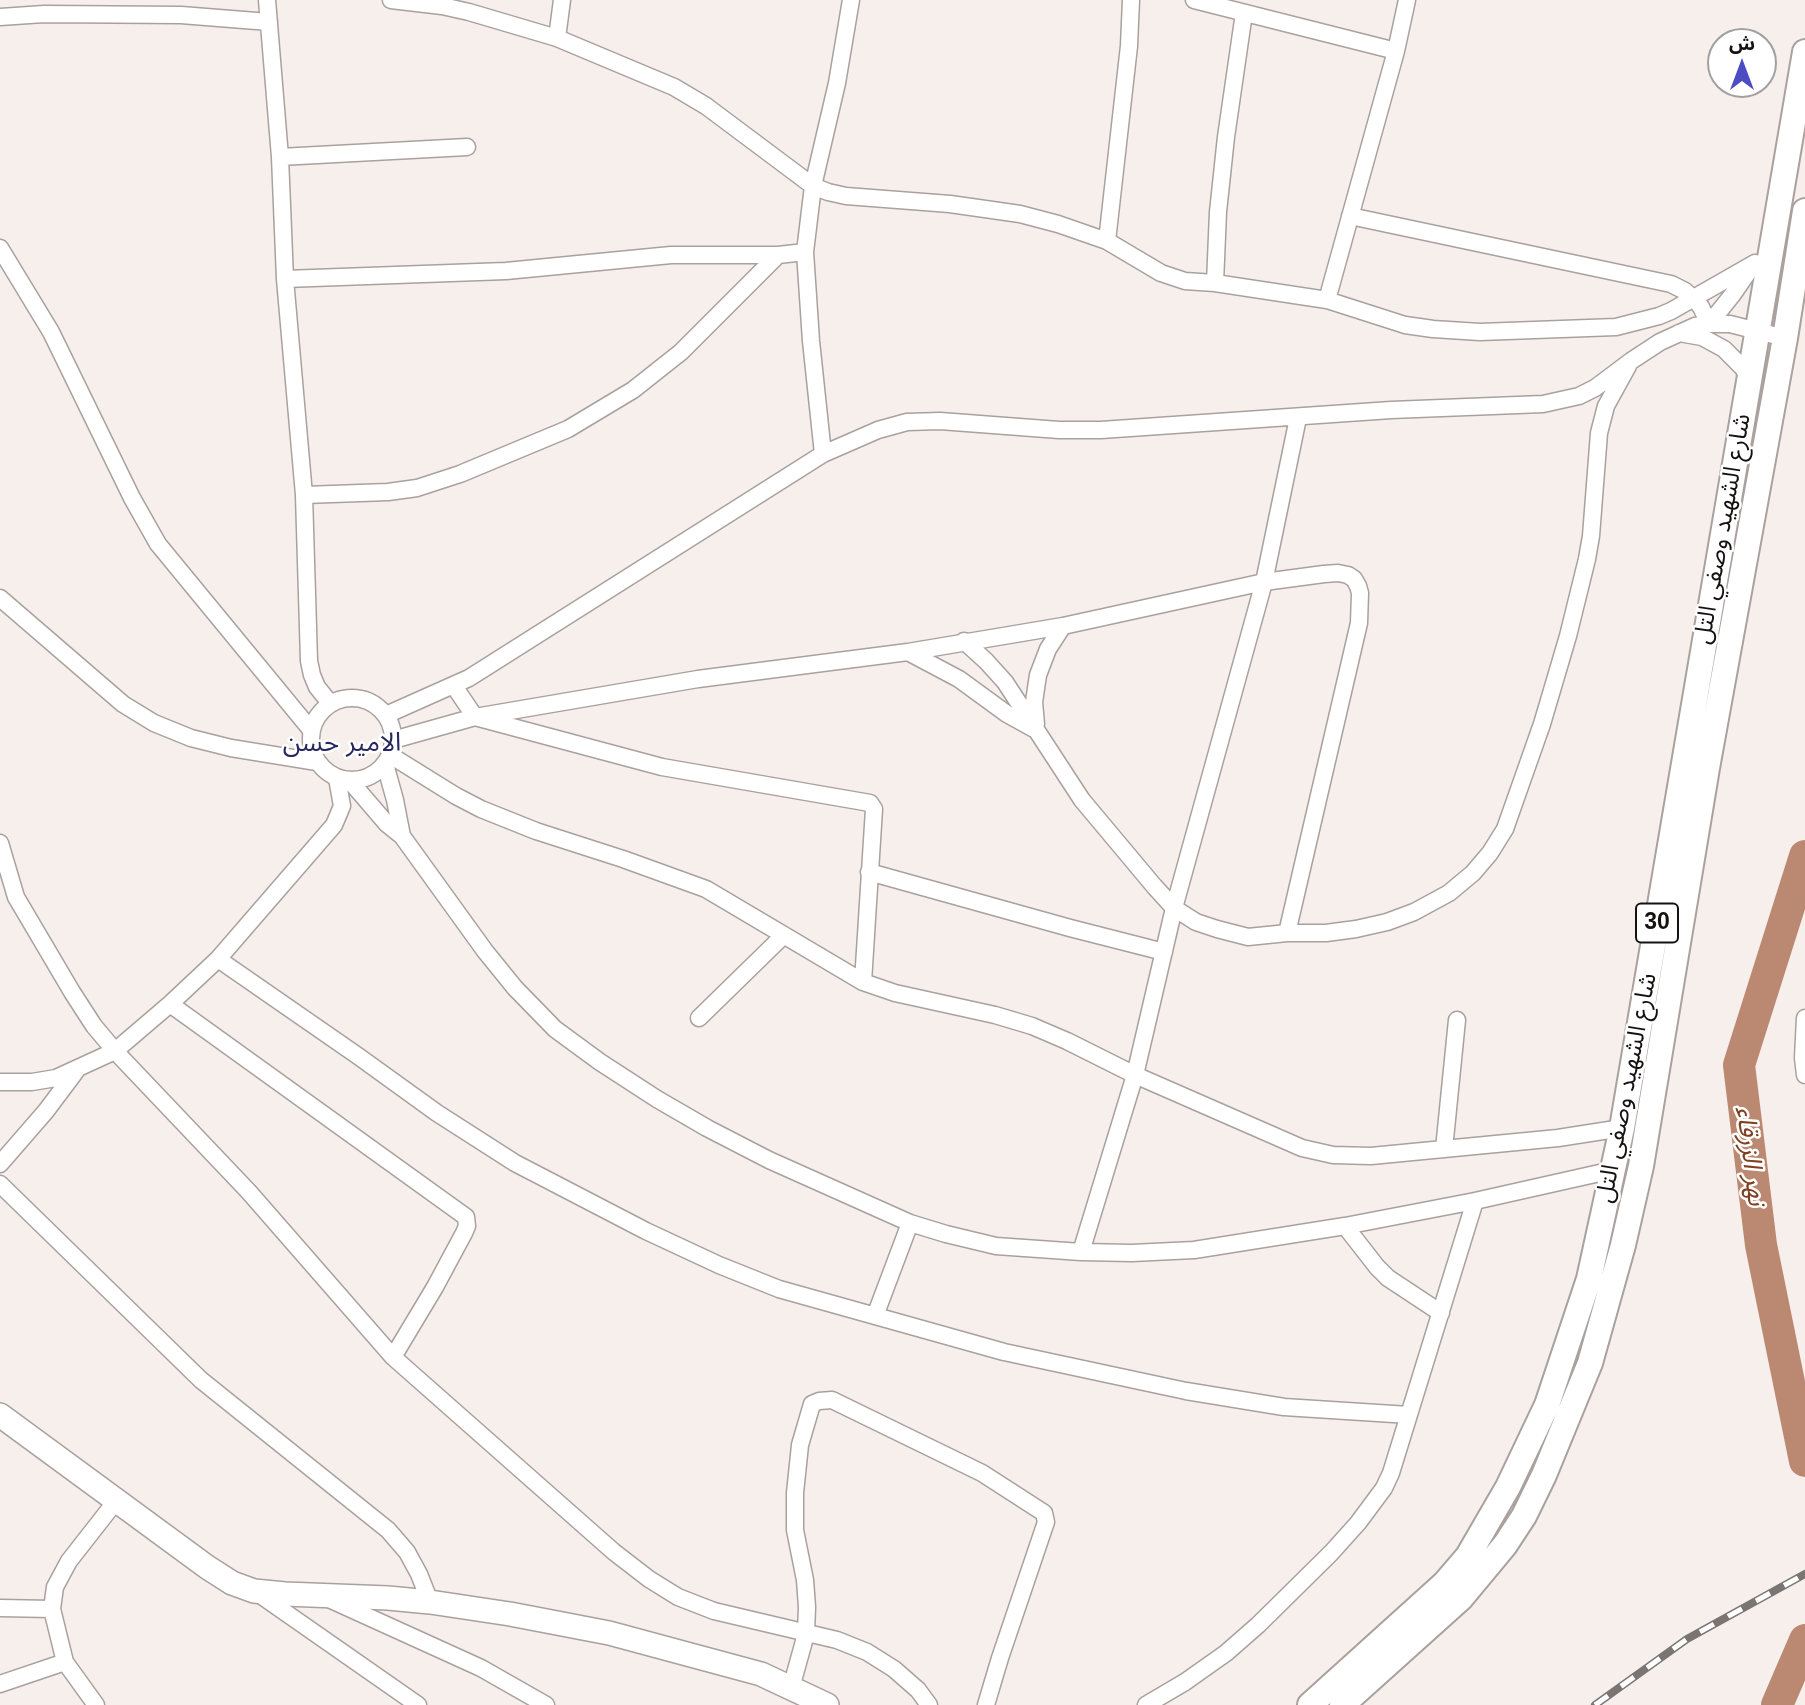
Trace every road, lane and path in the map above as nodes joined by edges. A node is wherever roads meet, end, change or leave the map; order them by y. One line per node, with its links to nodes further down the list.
1 (267, 0): 11 (street)
2 (391, 0): 12 (street)
3 (562, 0): 12 (street)
4 (851, 0): 17 (street)
5 (1131, 0): 21 (street)
6 (1194, 0): 9 (street)
7 (1407, 0): 13 (street)
8 (42, 7): 10 (street); 11 (street)
9 (1244, 13): 13 (street); 27 (street)
10 (0, 17)
11 (269, 22): 16 (street)
12 (557, 38): 17 (street)
13 (1396, 51): 19 (street)
14 (1805, 52): 20 (main road, شارع الشهيد وصفي التل / 30)
15 (467, 147): 16 (street)
16 (280, 158): 26 (street)
17 (813, 186): 21 (street); 23 (street)
18 (1805, 211): 33 (main road, شارع الشهيد وصفي التل / 30)
19 (1350, 216): 28 (street); 29 (street)
20 (1775, 227): 25 (street); 31 (main road, شارع الشهيد وصفي التل / 30)
21 (1107, 241): 27 (street)
22 (0, 248): 48 (street)
23 (804, 252): 24 (street); 37 (street)
24 (778, 255): 26 (street); 38 (street)
25 (1755, 262): 28 (street); 30 (street)
26 (285, 279): 38 (street)
27 (1215, 283): 29 (street)
28 (1694, 299): 29 (street); 30 (street)
29 (1327, 300)
30 (1709, 324): 31 (street); 32 (street)
31 (1757, 330): 33 (street); 35 (main road, شارع الشهيد وصفي التل / 30)
32 (1679, 333): 34 (street); 35 (street)
33 (1785, 338): 104 (main road, شارع الشهيد وصفي التل / 30)
34 (1631, 361): 36 (street); 58 (street)
35 (1749, 377): 72 (main road, شارع الشهيد وصفي التل / 30)
36 (1298, 418): 37 (street); 39 (street)
37 (823, 454): 44 (street)
38 (304, 495): 45 (street)
39 (1264, 582): 41 (street); 57 (street); 58 (street)
40 (0, 598): 51 (street)
41 (1063, 626): 42 (street); 49 (street)
42 (964, 641): 43 (street); 49 (street)
43 (908, 652): 47 (street); 49 (street)
44 (454, 686): 46 (street); 47 (street)
45 (330, 703): 46 (street); 48 (street)
46 (386, 715): 50 (street)
47 (475, 717): 50 (street); 55 (street)
48 (311, 730): 51 (street)
49 (1036, 730): 57 (street)
50 (389, 753): 52 (street); 53 (street); 59 (street)
51 (317, 762): 52 (street)
52 (344, 779): 53 (street); 61 (street)
53 (402, 836): 78 (street)
54 (0, 842): 56 (street)
55 (869, 872): 60 (street); 62 (street)
56 (8, 898): 67 (street)
57 (1174, 908): 58 (street); 60 (street)
58 (1287, 933)
59 (784, 935): 62 (street); 64 (street)
60 (1164, 952): 69 (street)
61 (218, 959): 63 (street); 82 (street)
62 (863, 982): 69 (street)
63 (170, 1004): 67 (street); 83 (street)
64 (699, 1018)
65 (1457, 1020): 73 (street)
66 (1804, 1023): 70 (street)
67 (115, 1051): 68 (street); 83 (street)
68 (78, 1068): 71 (street); 74 (street)
69 (1135, 1075): 73 (street); 80 (street)
70 (1805, 1075)
71 (0, 1082)
72 (1622, 1129): 73 (street); 75 (main road, شارع الشهيد وصفي التل / 30)
73 (1444, 1149)
74 (0, 1164)
75 (1613, 1170): 77 (street); 103 (main road, شارع الشهيد وصفي التل / 30)
76 (0, 1184): 89 (street)
77 (1475, 1201): 79 (street); 81 (street)
78 (910, 1223): 80 (street); 82 (street)
79 (1345, 1226): 80 (street); 81 (street)
80 (1081, 1252)
81 (1441, 1313): 85 (street)
82 (875, 1316): 85 (street)
83 (393, 1357): 92 (street)
84 (0, 1415): 86 (street)
85 (1409, 1415): 102 (street)
86 (116, 1501): 87 (street); 91 (street)
87 (254, 1591): 88 (street); 97 (street)
88 (320, 1595): 89 (street); 98 (street)
89 (430, 1602): 95 (street)
90 (0, 1608): 91 (street)
91 (52, 1609): 93 (street)
92 (806, 1634): 95 (street); 100 (street); 101 (street)
93 (65, 1662): 94 (street); 96 (street)
94 (0, 1684)
95 (791, 1688): 99 (street)
96 (96, 1705)
97 (418, 1705)
98 (546, 1705)
99 (827, 1705)
100 (929, 1705)
101 (986, 1705)
102 (1146, 1705)
103 (1310, 1705)
104 (1342, 1705)

